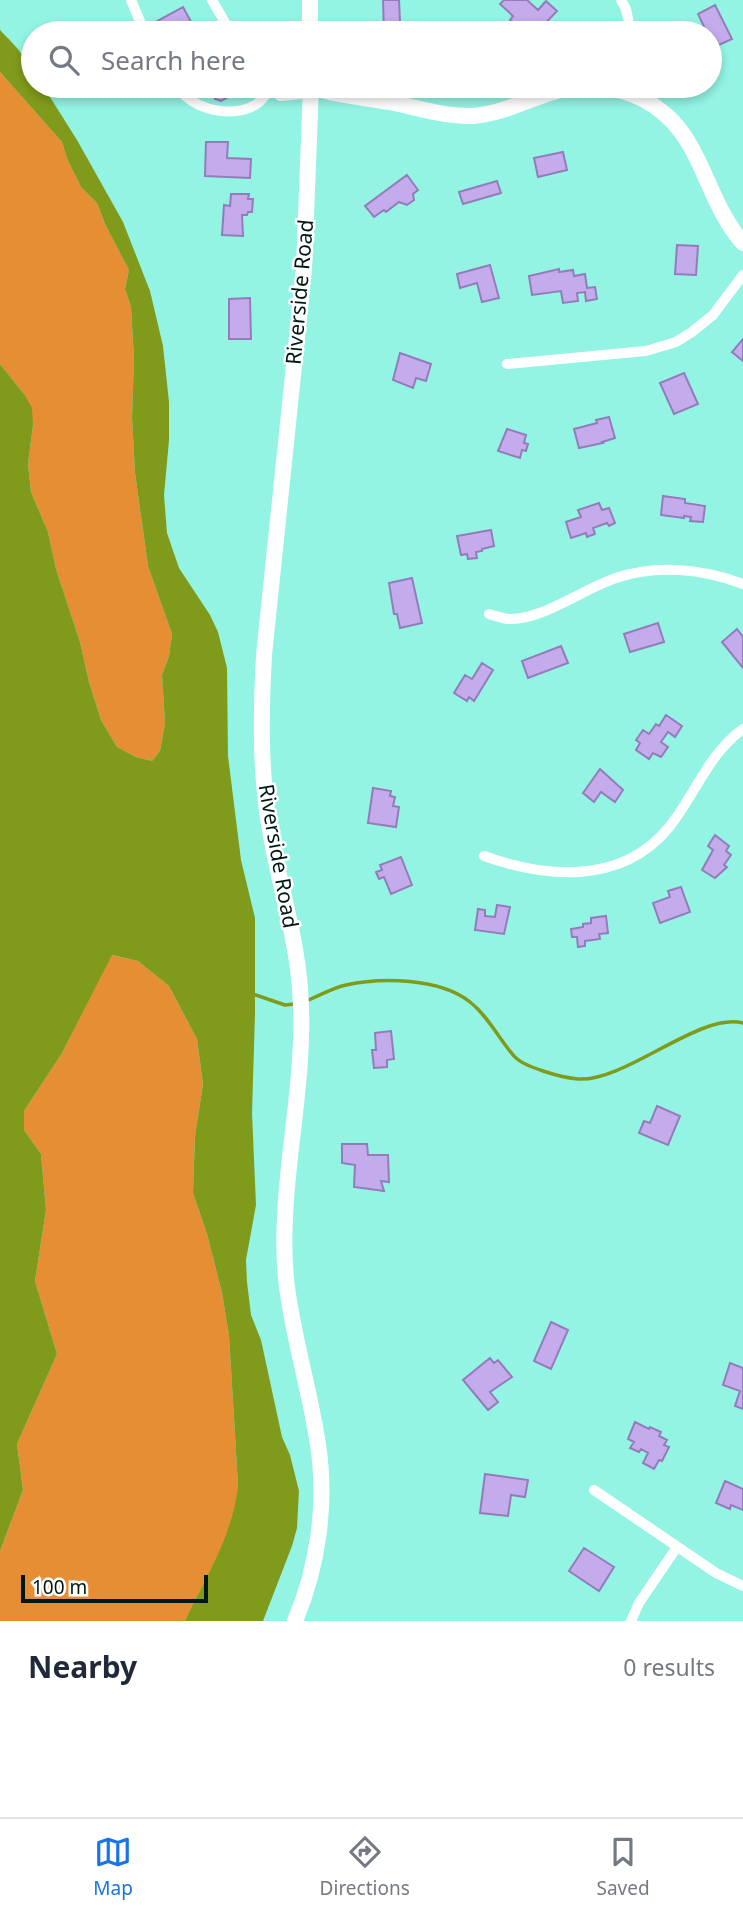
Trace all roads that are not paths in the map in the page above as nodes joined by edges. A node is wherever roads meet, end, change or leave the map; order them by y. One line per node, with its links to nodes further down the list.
1 (131, 0): 5 (street)
2 (212, 0): 6 (street)
3 (310, 0): 7 (street)
4 (621, 0): 8 (street)
5 (140, 21)
6 (224, 21)
7 (310, 21)
8 (628, 21)
9 (190, 98): 10 (street)
10 (262, 98)
11 (310, 98): 25 (street, Riverside Road)
12 (372, 98): 13 (street)
13 (537, 98)
14 (640, 98): 15 (street)
15 (743, 243)
16 (743, 275): 17 (street)
17 (507, 364)
18 (743, 584): 19 (street)
19 (489, 614)
20 (743, 729): 21 (street)
21 (484, 856)
22 (594, 1490): 23 (street)
23 (677, 1547): 24 (street); 26 (street)
24 (743, 1586)
25 (295, 1621)
26 (631, 1621)

